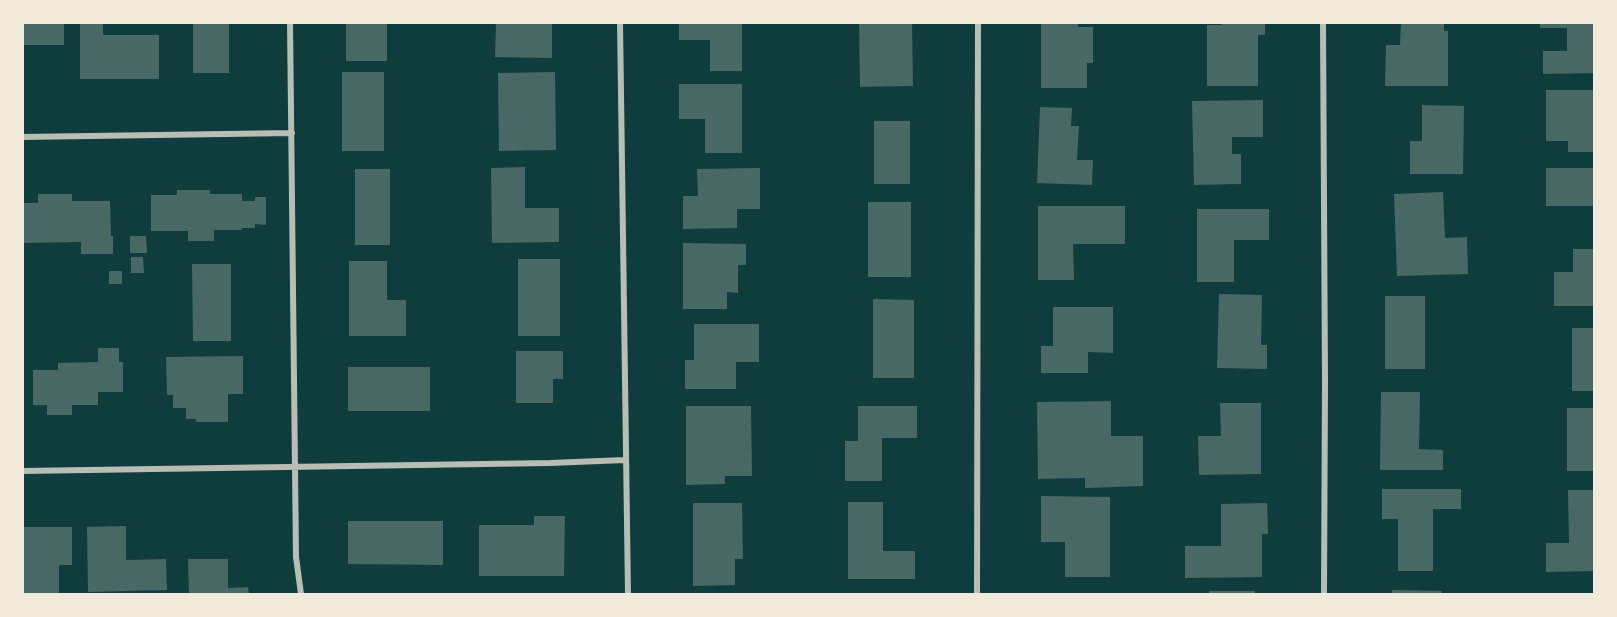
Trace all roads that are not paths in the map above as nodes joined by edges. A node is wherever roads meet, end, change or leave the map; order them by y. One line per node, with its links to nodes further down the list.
1 (290, 22): 5 (street)
2 (620, 22): 7 (street)
3 (978, 22): 12 (street)
4 (1323, 22): 13 (street)
5 (292, 133): 6 (street); 8 (street)
6 (22, 137)
7 (625, 460): 8 (street); 11 (street)
8 (296, 467): 9 (street); 10 (street)
9 (22, 471)
10 (301, 594)
11 (628, 594)
12 (977, 594)
13 (1324, 594)

